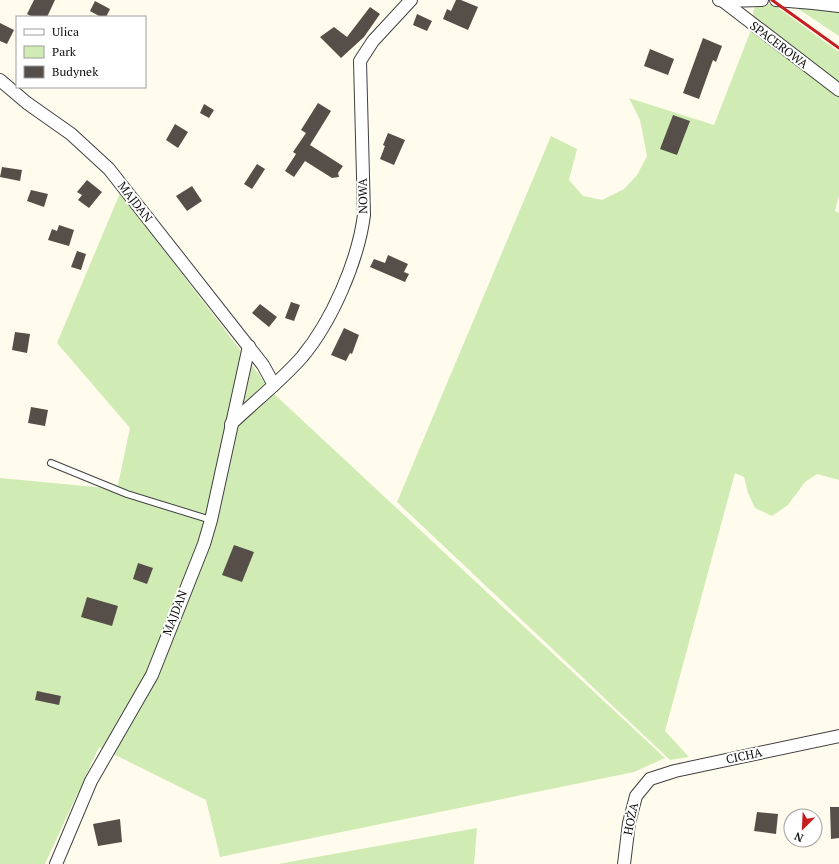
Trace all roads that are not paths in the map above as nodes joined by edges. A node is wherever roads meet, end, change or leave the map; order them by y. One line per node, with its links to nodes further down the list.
1 (411, 0): 9 (street, NOWA)
2 (762, 0): 4 (street)
3 (776, 0): 5 (street)
4 (721, 1): 7 (street, SPACEROWA)
5 (839, 6)
6 (0, 80): 8 (street, MAJDAN)
7 (839, 90)
8 (249, 346): 9 (street, MAJDAN); 10 (street, MAJDAN)
9 (274, 385): 10 (street, NOWA)
10 (231, 424): 12 (street, MAJDAN)
11 (51, 463): 12 (lane)
12 (211, 520): 15 (street, MAJDAN)
13 (839, 736): 14 (street, CICHA)
14 (650, 779): 16 (street, HOŻA)
15 (56, 864)
16 (624, 864)

